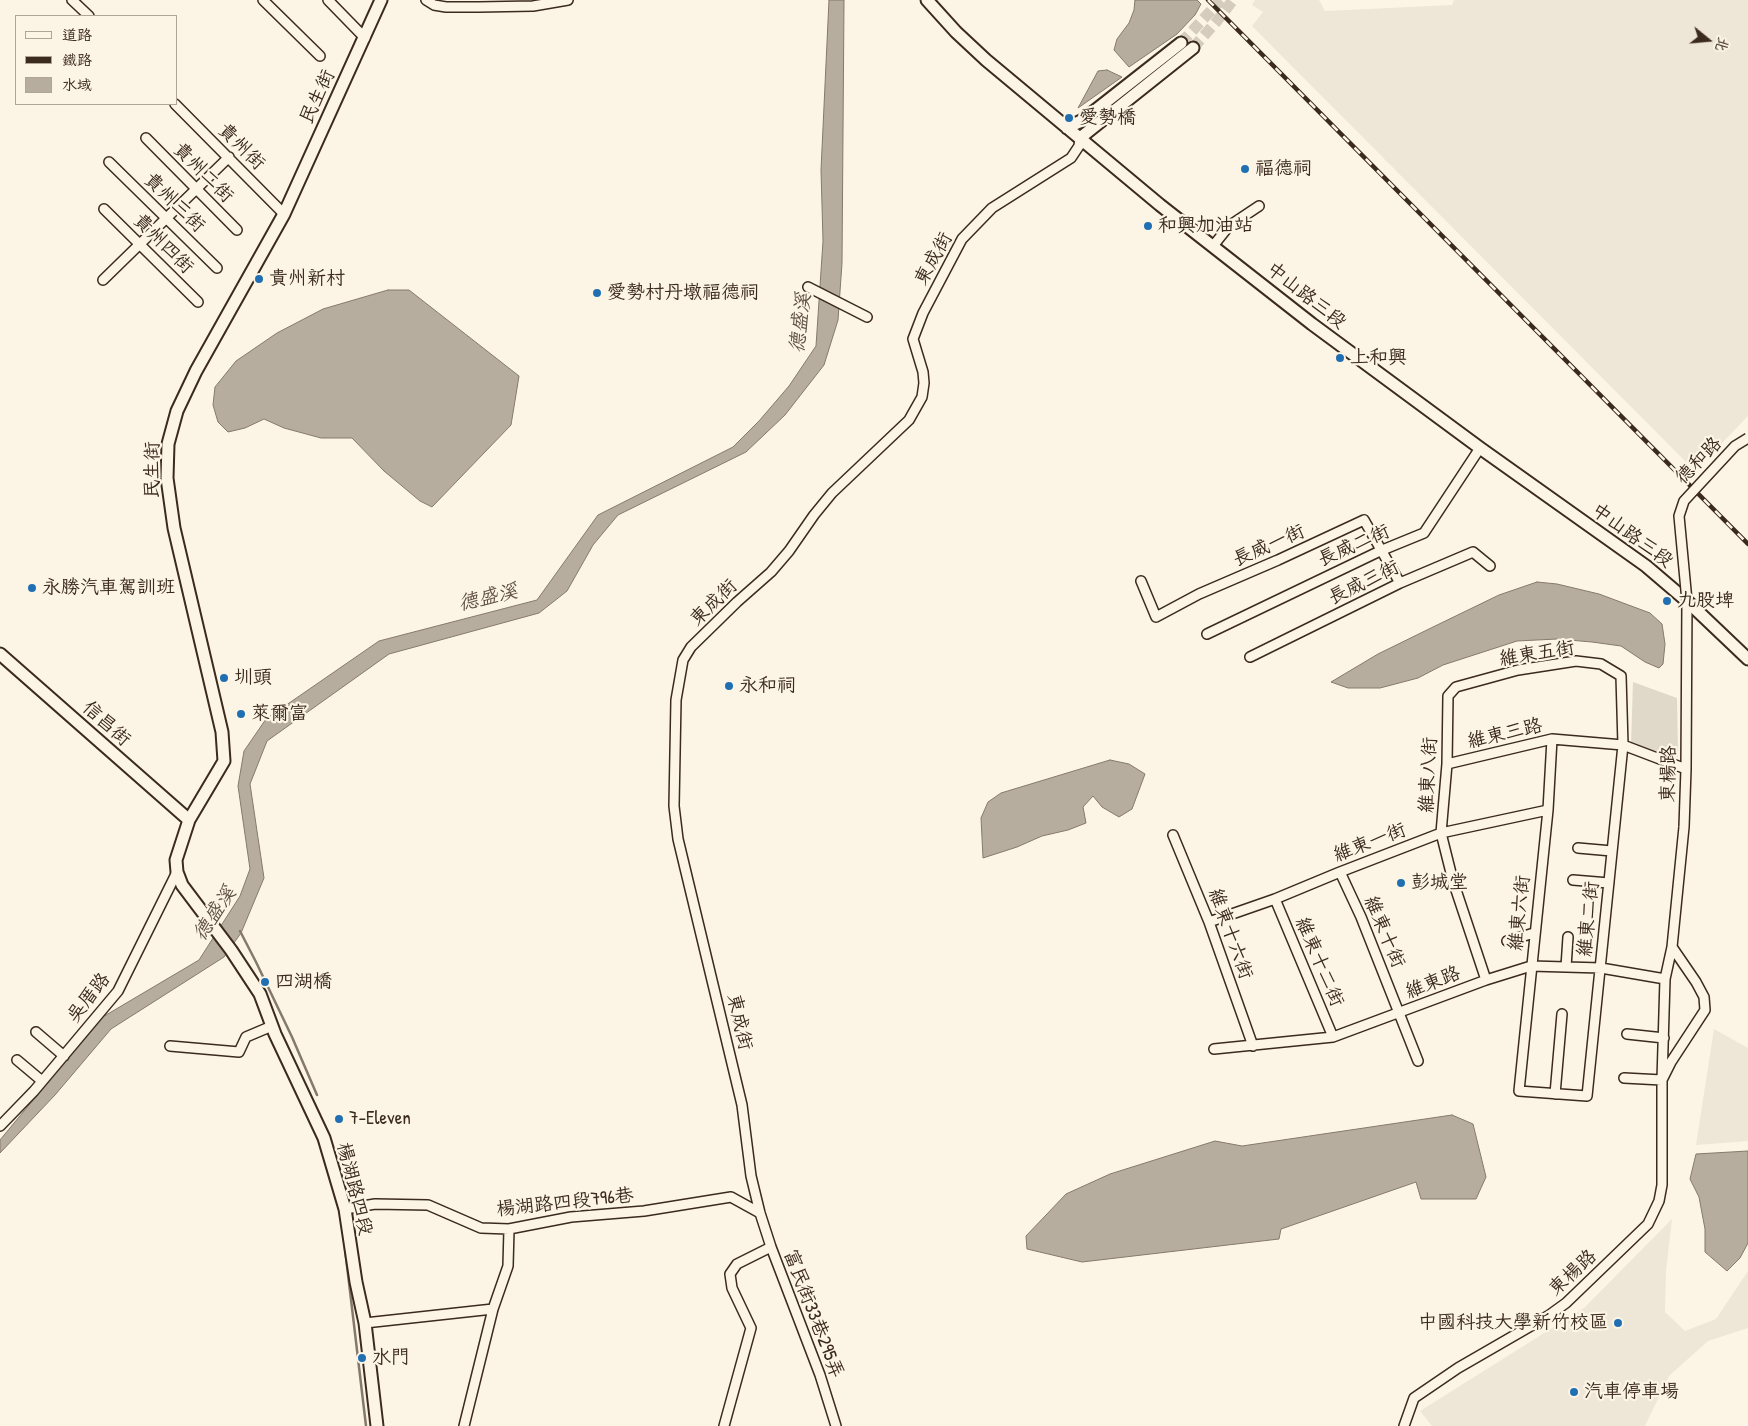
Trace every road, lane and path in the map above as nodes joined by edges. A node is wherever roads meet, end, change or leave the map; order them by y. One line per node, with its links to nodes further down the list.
1 (72, 0): 8 (street)
2 (263, 0): 12 (street)
3 (328, 0): 9 (street)
4 (382, 0): 9 (street, 民生街)
5 (426, 0): 6 (street)
6 (568, 0)
7 (927, 0): 14 (street, 中山路三段)
8 (88, 15)
9 (365, 38): 22 (street, 民生街)
10 (1181, 44): 14 (street)
11 (1193, 48): 16 (street)
12 (320, 56)
13 (177, 105): 17 (street, 貴州街)
14 (1067, 128): 16 (street, 中山路三段)
15 (146, 138): 19 (street, 貴州二街)
16 (1080, 138): 26 (street, 中山路三段); 90 (street, 東成街)
17 (229, 157): 19 (street); 22 (street, 貴州街)
18 (108, 162): 23 (street, 貴州三街)
19 (197, 189): 23 (street); 24 (street, 貴州二街)
20 (1259, 206): 26 (street)
21 (104, 209): 25 (street, 貴州四街)
22 (284, 214): 50 (street, 民生街)
23 (167, 219): 25 (street); 27 (street, 貴州三街)
24 (237, 230)
25 (140, 244): 28 (street); 30 (street, 貴州四街)
26 (1213, 246): 33 (street, 中山路三段)
27 (217, 268)
28 (103, 280)
29 (812, 289): 31 (street)
30 (198, 302)
31 (867, 317)
32 (1748, 438): 38 (street, 德和路, bridge)
33 (1480, 448): 34 (street, 長威二街); 38 (street, 中山路三段)
34 (1380, 551): 36 (street, 長威一街); 37 (street, 長威一街); 39 (street, 長威二街)
35 (1490, 566): 37 (street, 長威三街)
36 (1141, 581)
37 (1400, 583): 41 (street, 長威三街)
38 (1687, 600): 42 (street, 中山路三段); 48 (street, 東楊路)
39 (1207, 634)
40 (0, 654): 50 (street, 信昌街)
41 (1250, 657)
42 (1748, 658)
43 (1621, 676): 44 (street, 維東五街); 46 (street, 維東二街)
44 (1456, 687): 47 (street, 維東八街)
45 (1552, 739): 46 (street, 維東三路); 47 (street, 維東三路); 49 (street, 維東六街)
46 (1623, 745): 48 (street, 維東三路); 54 (street, 維東二街)
47 (1447, 764): 51 (street, 維東八街)
48 (1686, 769): 64 (street, 東楊路)
49 (1548, 810): 51 (street, 維東一街); 61 (street, 維東六街)
50 (189, 820): 55 (street, 民生街)
51 (1441, 833): 56 (street, 維東一街); 69 (street, 維東八街)
52 (1174, 835): 60 (street, 維東十六街)
53 (1578, 848): 54 (street)
54 (1612, 851): 58 (street, 維東二街)
55 (177, 872): 72 (street, 楊湖路四段); 80 (street, 吳厝路)
56 (1340, 872): 59 (street, 維東一街); 70 (street, 維東十街)
57 (1573, 880): 58 (street)
58 (1609, 883): 67 (street, 維東二街)
59 (1276, 899): 60 (street, 維東一街); 75 (street, 維東十二街)
60 (1209, 922): 78 (street, 維東十六街)
61 (1534, 933): 63 (street); 65 (street, 維東六街)
62 (1568, 937): 66 (street)
63 (1508, 941)
64 (1672, 947): 68 (street, 東楊路); 84 (street, 東楊路)
65 (1531, 966): 66 (street, 維東路); 69 (street, 維東路); 86 (street, 維東六街)
66 (1566, 967): 67 (street, 維東路)
67 (1601, 968): 68 (street, 維東路); 87 (street, 維東二街)
68 (1665, 979): 76 (street, 東楊路)
69 (1486, 980): 70 (street, 維東路)
70 (1400, 1013): 75 (street, 維東路); 82 (street, 維東十街)
71 (1562, 1014): 87 (street)
72 (272, 1026): 77 (street); 89 (street, 楊湖路四段)
73 (36, 1032): 80 (street)
74 (1627, 1034): 76 (street)
75 (1333, 1037): 78 (street, 維東路)
76 (1664, 1038): 84 (street, 東楊路)
77 (170, 1046)
78 (1253, 1046): 79 (street, 維東路)
79 (1214, 1049)
80 (64, 1056): 85 (street, 吳厝路)
81 (17, 1060): 85 (street)
82 (1418, 1062)
83 (1624, 1078): 84 (street)
84 (1662, 1080): 99 (street, 東楊路)
85 (42, 1081): 88 (street, 吳厝路)
86 (1519, 1091): 87 (street, 維東二街)
87 (1555, 1094)
88 (0, 1126)
89 (345, 1209): 91 (street, 楊湖路四段796巷); 94 (street, 楊湖路四段)
90 (760, 1213): 91 (street, 楊湖路四段796巷); 92 (street, 富民街33巷295弄)
91 (509, 1228): 93 (street)
92 (771, 1248): 97 (street); 98 (street, 富民街33巷295弄)
93 (493, 1309): 94 (street); 96 (street)
94 (365, 1323): 95 (street, 楊湖路四段)
95 (378, 1426)
96 (464, 1426)
97 (724, 1426)
98 (836, 1426)
99 (1404, 1426)

